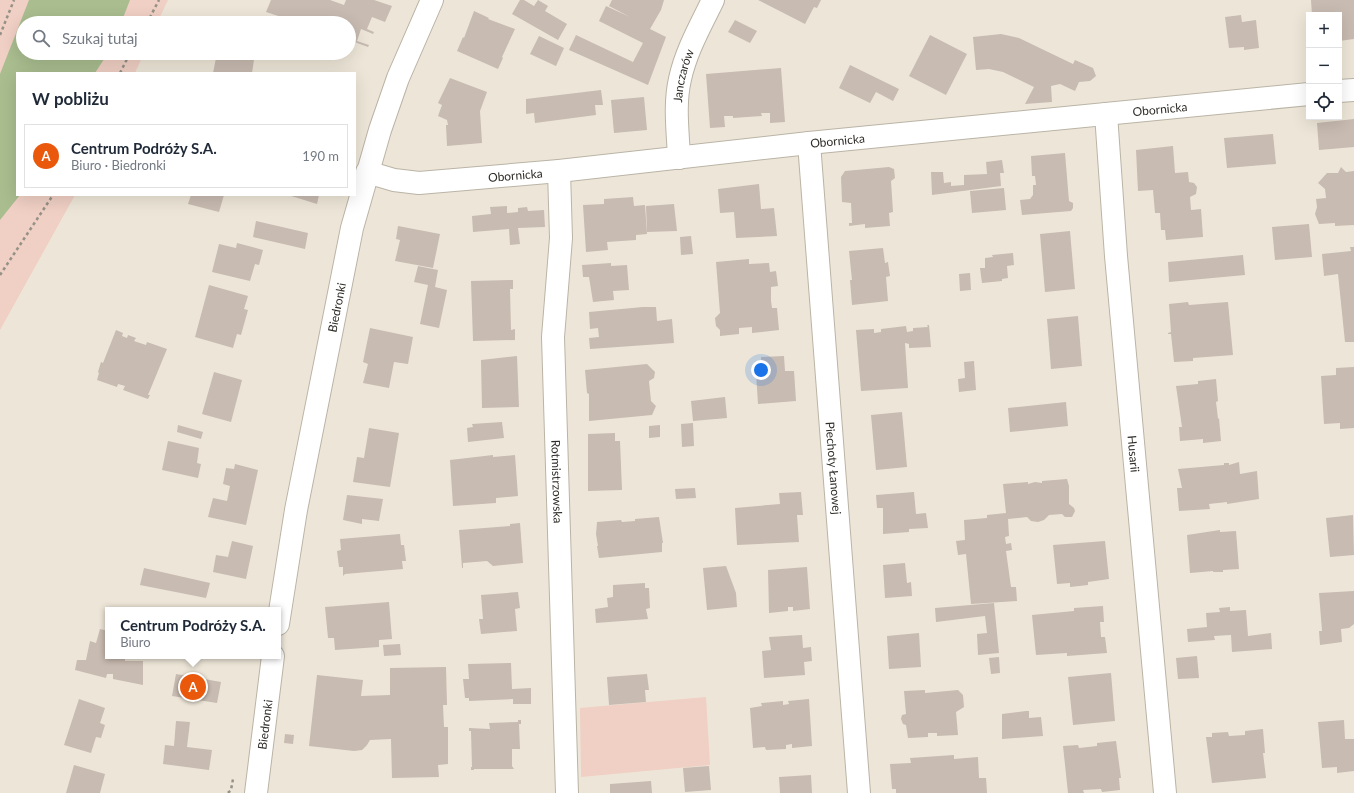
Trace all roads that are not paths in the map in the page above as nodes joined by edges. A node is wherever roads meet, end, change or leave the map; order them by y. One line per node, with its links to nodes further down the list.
1 (432, 0): 10 (street, Biedronki)
2 (713, 0): 8 (street, Janczarów)
3 (1354, 90): 4 (street)
4 (1342, 91)
5 (1306, 94): 6 (street, Obornicka)
6 (1106, 114): 7 (street, Obornicka); 16 (street, Husarii)
7 (809, 143): 8 (street, Obornicka); 15 (street, Piechoty Łanowej)
8 (679, 158): 9 (street, Obornicka)
9 (559, 171): 10 (street, Obornicka); 14 (street, Rotmistrzowska)
10 (367, 172): 11 (street, Biedronki)
11 (281, 607)
12 (273, 659): 13 (street, Biedronki)
13 (256, 793)
14 (567, 793)
15 (859, 793)
16 (1165, 793)

